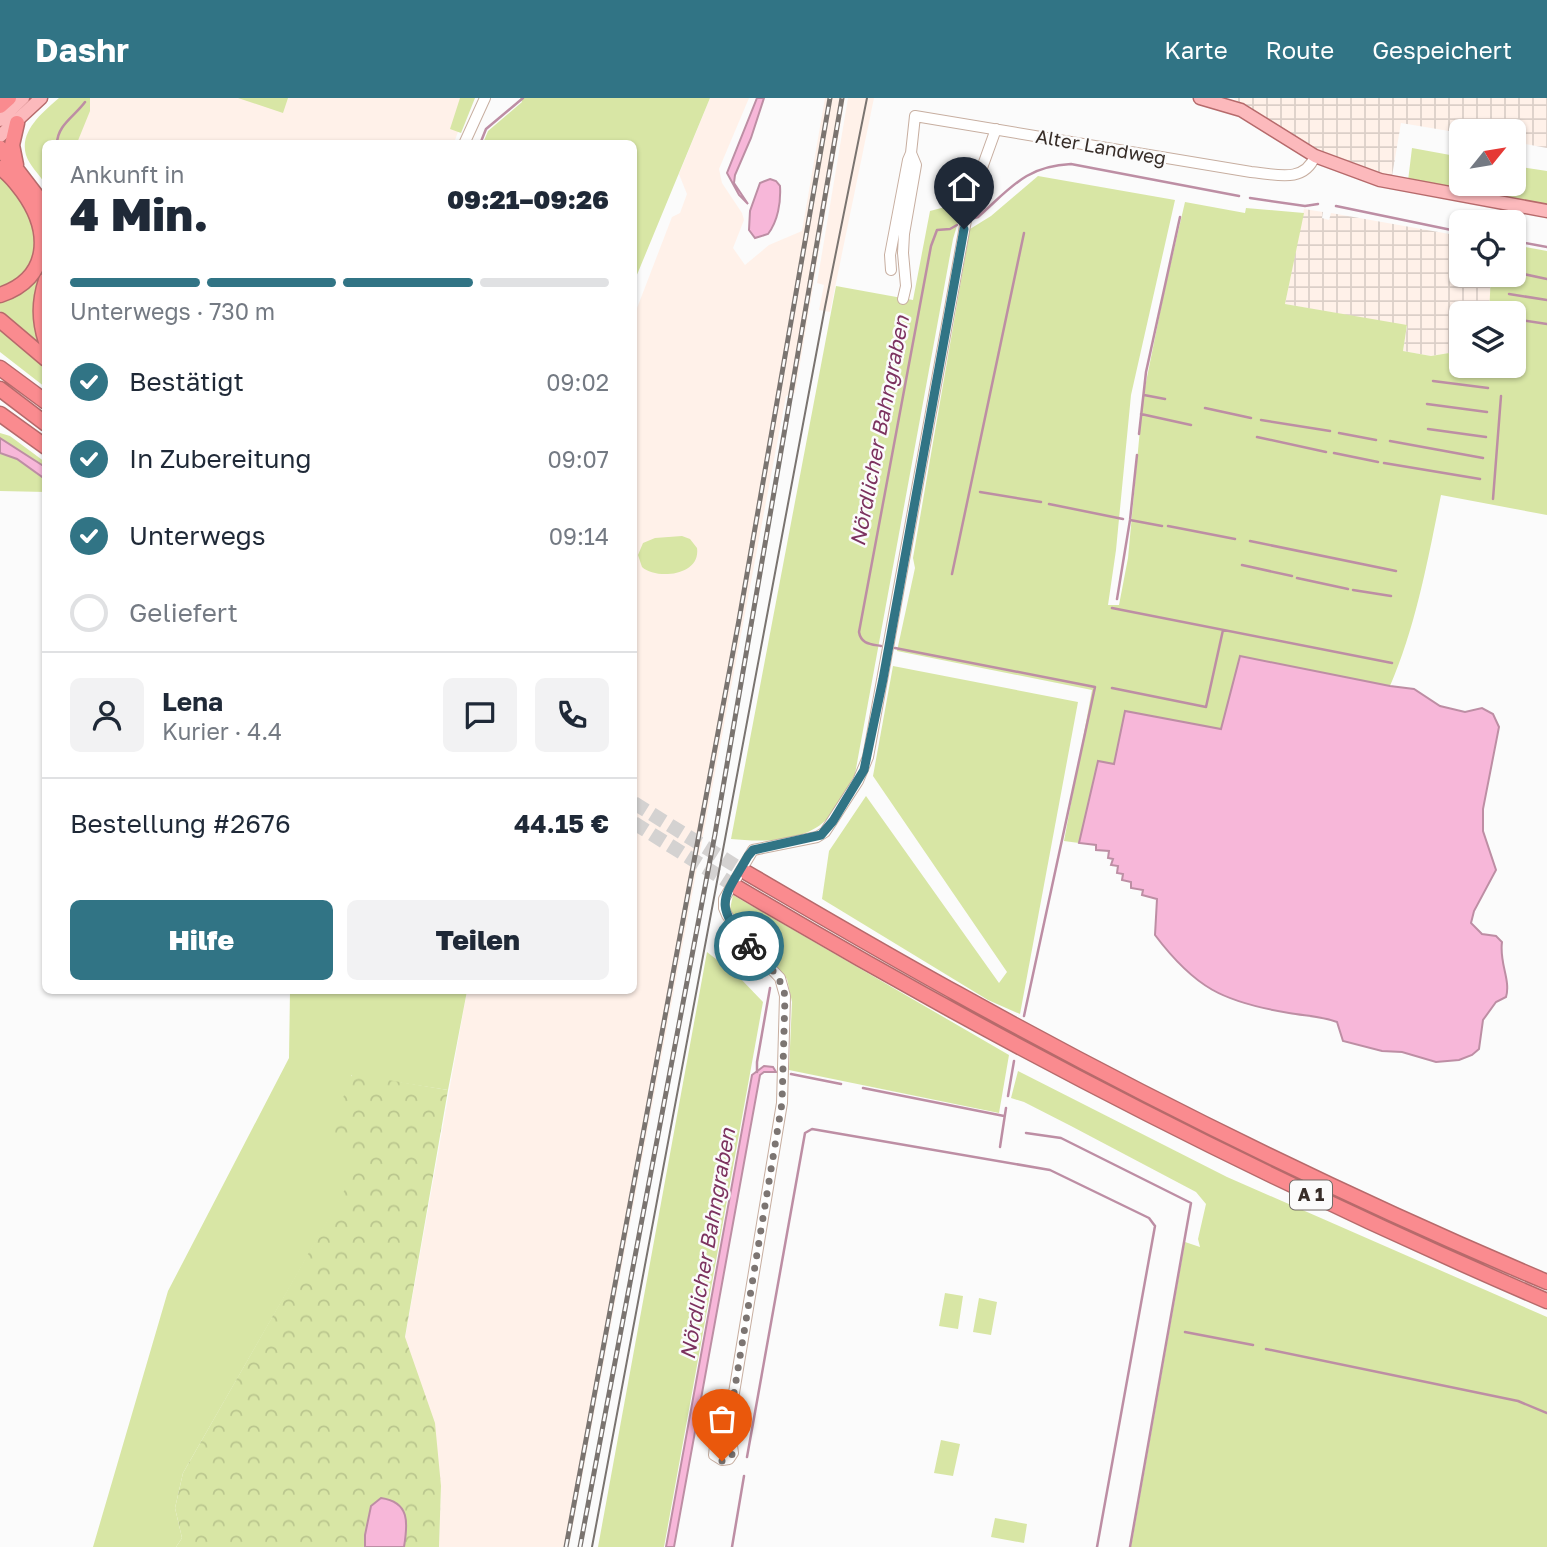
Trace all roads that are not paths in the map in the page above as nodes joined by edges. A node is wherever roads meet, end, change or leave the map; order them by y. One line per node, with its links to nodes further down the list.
1 (9, 98): 6 (highway)
2 (23, 98): 7 (main road)
3 (41, 98): 8 (main road)
4 (485, 98): 11 (street)
5 (1200, 98): 14 (main road)
6 (0, 106)
7 (0, 120)
8 (17, 122): 10 (main road); 15 (highway)
9 (996, 130): 13 (street, Alter Landweg); 14 (street, Alter Landweg); 38 (street)
10 (0, 136)
11 (466, 140)
12 (0, 148): 15 (highway)
13 (911, 153): 21 (street, Alter Landweg); 24 (street, Alter Landweg)
14 (1315, 156): 18 (main road)
15 (16, 167): 17 (highway)
16 (0, 168): 19 (highway)
17 (42, 203)
18 (1547, 211)
19 (42, 235)
20 (42, 246): 22 (highway)
21 (891, 270)
22 (0, 295)
23 (42, 296): 26 (highway)
24 (903, 299)
25 (0, 320): 27 (highway)
26 (42, 328)
27 (42, 356)
28 (0, 368): 30 (highway)
29 (0, 389): 32 (highway)
30 (42, 399)
31 (0, 414): 33 (highway)
32 (42, 421)
33 (42, 444)
34 (747, 873): 36 (highway, A 1)
35 (738, 888): 37 (highway, A 1)
36 (1547, 1282)
37 (1547, 1301)
38 (729, 1423)

